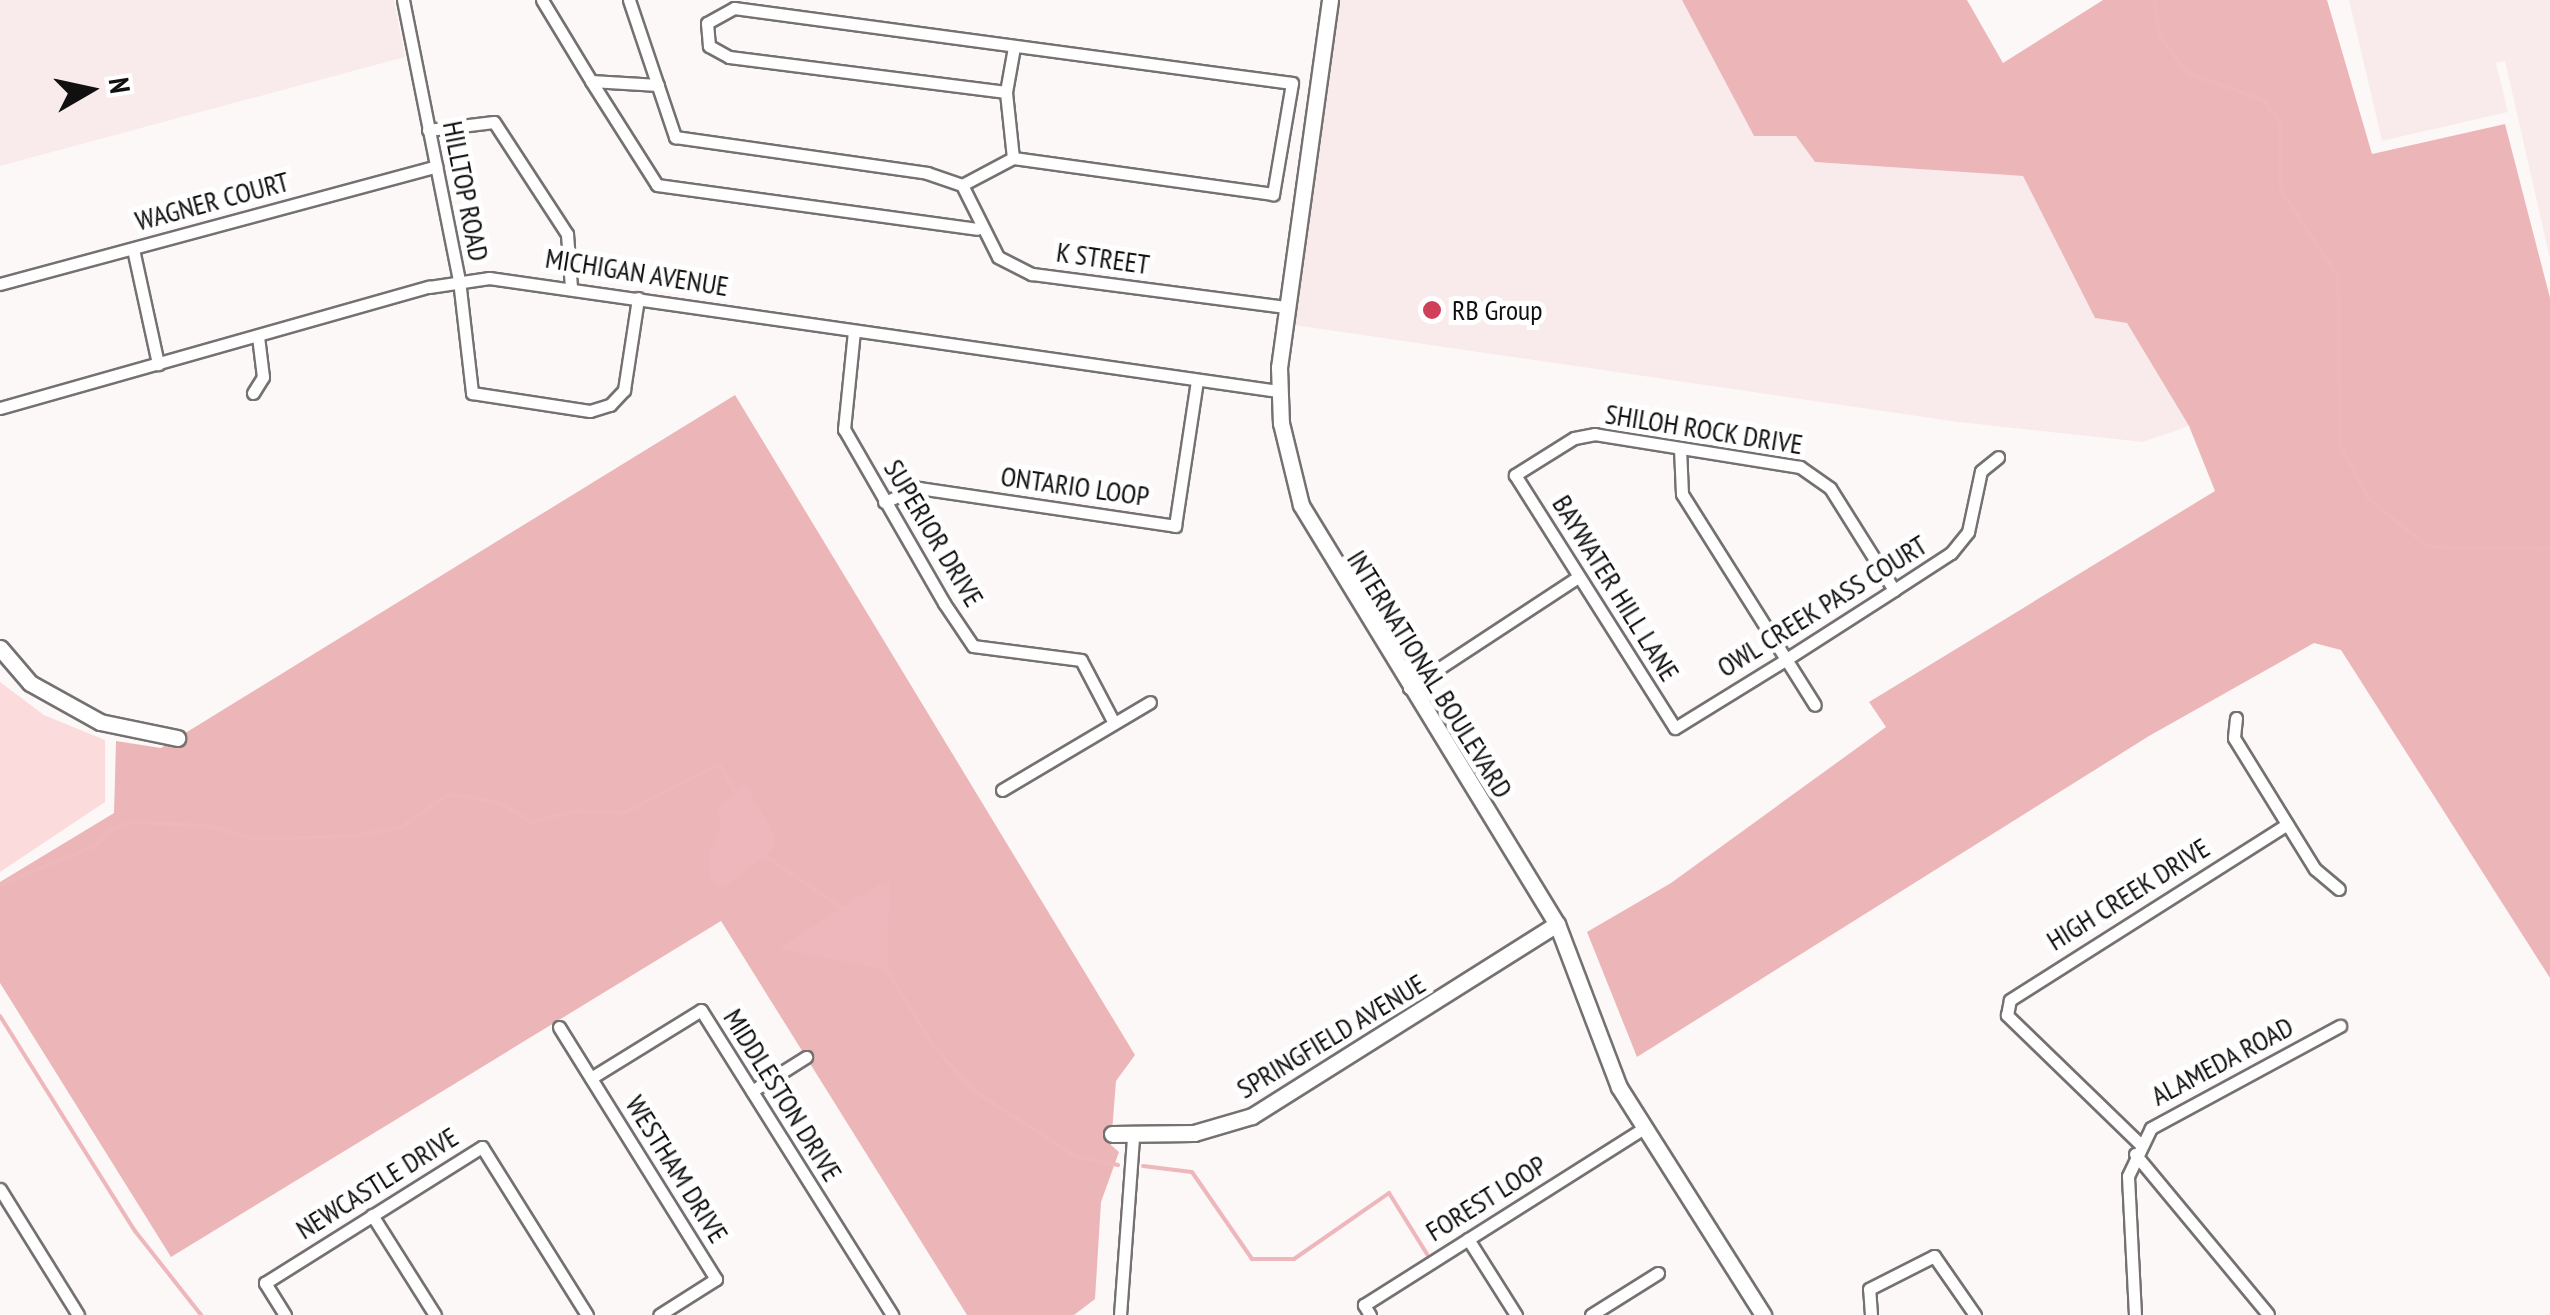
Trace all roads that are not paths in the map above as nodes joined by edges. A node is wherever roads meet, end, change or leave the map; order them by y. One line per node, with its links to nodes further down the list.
1 (403, 0): 9 (street, HILLTOP ROAD)
2 (542, 0): 6 (street)
3 (628, 0): 7 (street)
4 (1330, 0): 19 (main road, INTERNATIONAL BOULEVARD)
5 (1014, 47): 8 (street); 8 (street); 10 (street)
6 (592, 81): 7 (street); 13 (street)
7 (658, 86): 12 (street)
8 (1006, 92): 10 (street)
9 (428, 130): 11 (street, HILLTOP ROAD); 17 (street)
10 (1013, 158): 12 (street)
11 (436, 166): 14 (street, WAGNER COURT); 15 (street, HILLTOP ROAD)
12 (962, 185): 13 (street, K STREET)
13 (977, 229): 19 (street, K STREET)
14 (133, 249): 16 (street, WAGNER COURT); 22 (street)
15 (459, 280): 17 (street, MICHIGAN AVENUE); 18 (street, HILLTOP ROAD); 21 (street, MICHIGAN AVENUE)
16 (0, 284)
17 (571, 288): 18 (street, MICHIGAN AVENUE)
18 (638, 298): 20 (street, MICHIGAN AVENUE)
19 (1286, 308): 24 (main road, INTERNATIONAL BOULEVARD)
20 (854, 331): 23 (street, MICHIGAN AVENUE); 30 (street, SUPERIOR DRIVE)
21 (258, 336): 22 (street, MICHIGAN AVENUE); 25 (street)
22 (158, 364): 26 (street, MICHIGAN AVENUE)
23 (1197, 381): 24 (street, MICHIGAN AVENUE); 30 (street, ONTARIO LOOP)
24 (1278, 390): 35 (main road, INTERNATIONAL BOULEVARD)
25 (253, 393)
26 (0, 408)
27 (1680, 448): 29 (street, SHILOH ROCK DRIVE); 32 (street, SHILOH ROCK DRIVE); 34 (street)
28 (1998, 457): 32 (street, OWL CREEK PASS COURT)
29 (1515, 475): 31 (street, BAYWATER HILL LANE)
30 (884, 502): 39 (street, SUPERIOR DRIVE)
31 (1578, 577): 35 (street); 40 (street, BAYWATER HILL LANE)
32 (1894, 590): 34 (street, OWL CREEK PASS COURT)
33 (0, 648): 41 (main road)
34 (1785, 660): 37 (street); 40 (street, OWL CREEK PASS COURT)
35 (1409, 688): 45 (main road, INTERNATIONAL BOULEVARD)
36 (1150, 702): 39 (street)
37 (1815, 706)
38 (2236, 718): 43 (street)
39 (1113, 720): 42 (street)
40 (1674, 728)
41 (177, 738)
42 (1002, 790)
43 (2287, 824): 44 (street); 46 (street, HIGH CREEK DRIVE)
44 (2340, 889)
45 (1557, 924): 52 (main road, INTERNATIONAL BOULEVARD); 54 (main road, SPRINGFIELD AVENUE)
46 (2007, 1015): 55 (street, ALAMEDA ROAD)
47 (2340, 1026): 55 (street, ALAMEDA ROAD)
48 (560, 1028): 50 (street, WESTHAM DRIVE)
49 (806, 1057): 51 (street)
50 (591, 1078): 51 (street, MIDDLESTON DRIVE); 65 (street, WESTHAM DRIVE)
51 (752, 1091): 66 (street, MIDDLESTON DRIVE)
52 (1644, 1128): 58 (street, FOREST LOOP); 71 (main road, INTERNATIONAL BOULEVARD)
53 (1112, 1134): 54 (main road, SPRINGFIELD AVENUE)
54 (1133, 1137): 67 (street)
55 (2138, 1149): 60 (street, ALAMEDA ROAD); 74 (street)
56 (0, 1189): 61 (street)
57 (372, 1215): 62 (street, NEWCASTLE DRIVE); 63 (street); 64 (street, NEWCASTLE DRIVE)
58 (1468, 1239): 68 (street, FOREST LOOP); 69 (street)
59 (1658, 1273): 70 (street)
60 (2268, 1314)
61 (78, 1315)
62 (285, 1315)
63 (435, 1315)
64 (587, 1315)
65 (659, 1315)
66 (892, 1315)
67 (1120, 1315)
68 (1370, 1315)
69 (1516, 1315)
70 (1591, 1315)
71 (1762, 1315)
72 (1870, 1315): 73 (street)
73 (1975, 1315)
74 (2135, 1315)

